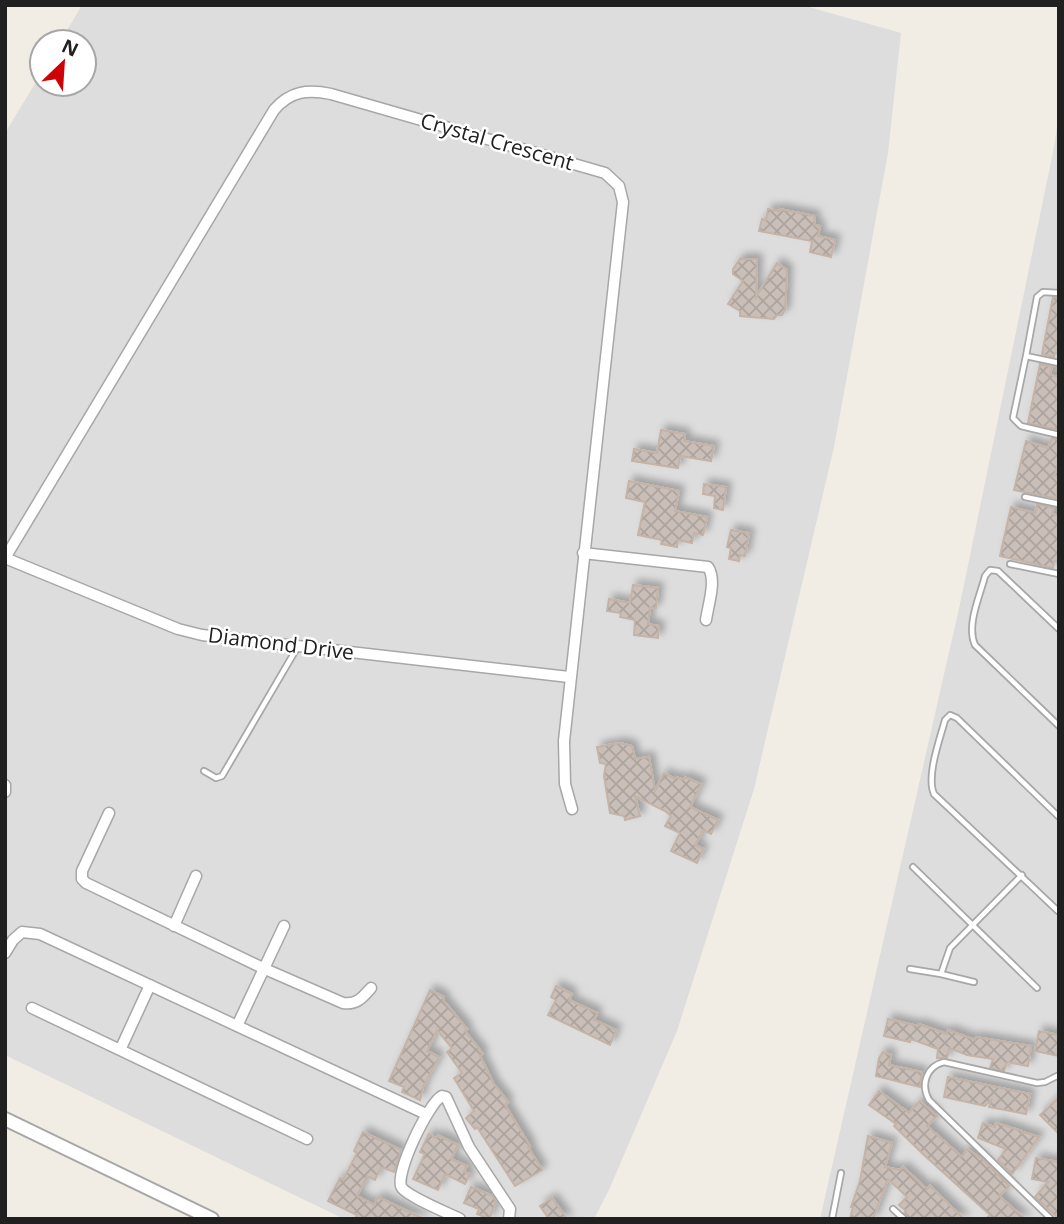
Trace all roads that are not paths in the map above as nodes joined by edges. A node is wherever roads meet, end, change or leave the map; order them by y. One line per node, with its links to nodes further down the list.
1 (1059, 293): 2 (lane)
2 (1026, 356): 3 (lane); 4 (lane)
3 (1059, 363)
4 (1059, 435)
5 (1025, 497): 6 (lane)
6 (1059, 504)
7 (583, 553): 8 (street, Crystal Crescent); 11 (street); 14 (street, Crystal Crescent)
8 (5, 558): 13 (street, Diamond Drive)
9 (1010, 564): 10 (lane)
10 (1059, 574)
11 (706, 620)
12 (1059, 629): 15 (lane)
13 (298, 647): 14 (street, Diamond Drive); 16 (lane)
14 (569, 677): 19 (street, Crystal Crescent)
15 (1059, 726)
16 (204, 771)
17 (5, 785): 18 (street)
18 (5, 792)
19 (572, 809)
20 (109, 813): 27 (street)
21 (1059, 817): 23 (lane)
22 (913, 867): 26 (lane)
23 (1022, 875): 25 (lane); 26 (lane)
24 (196, 876): 27 (street)
25 (1058, 911)
26 (974, 924): 32 (lane); 36 (lane)
27 (174, 926): 30 (street)
28 (284, 926): 30 (street)
29 (5, 953): 34 (street)
30 (265, 969): 35 (street); 38 (street)
31 (910, 969): 32 (lane)
32 (941, 974): 33 (lane)
33 (974, 982)
34 (150, 985): 38 (street); 39 (street)
35 (371, 988)
36 (1037, 988)
37 (32, 1008): 39 (street)
38 (237, 1026): 41 (street)
39 (121, 1048): 43 (street)
40 (1059, 1075): 51 (lane)
41 (426, 1114): 47 (street); 48 (street)
42 (5, 1119): 46 (street)
43 (307, 1139)
44 (841, 1173): 49 (lane)
45 (893, 1209): 50 (lane)
46 (212, 1219)
47 (460, 1219)
48 (509, 1219)
49 (832, 1219)
50 (904, 1219)
51 (1051, 1219)

